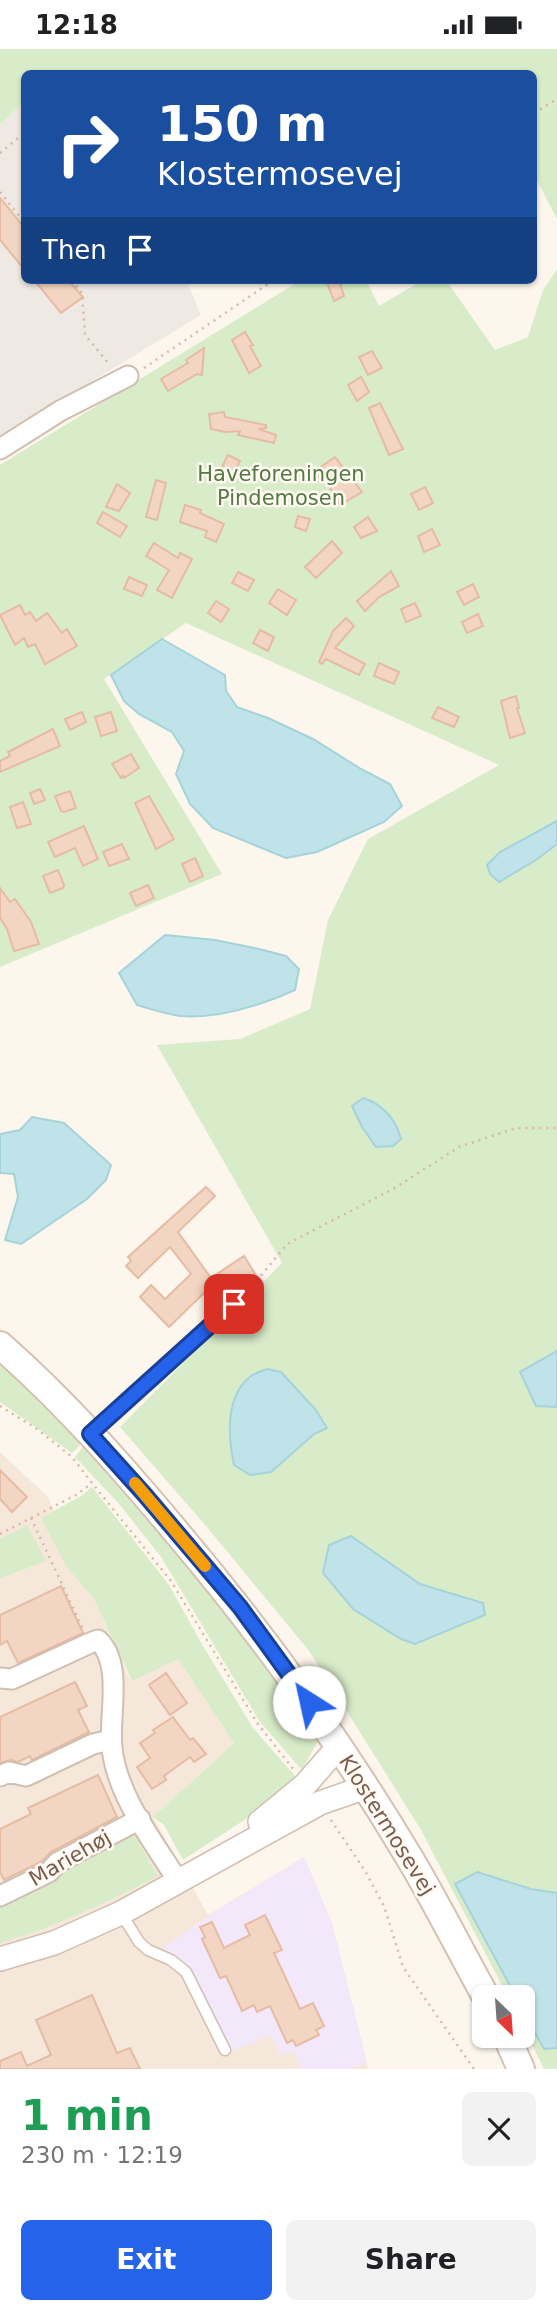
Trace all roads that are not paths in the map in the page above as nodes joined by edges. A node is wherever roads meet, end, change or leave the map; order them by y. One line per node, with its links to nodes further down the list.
1 (128, 376): 2 (street)
2 (0, 449)
3 (234, 1304): 5 (lane)
4 (0, 1345): 5 (main road, Klostermosevej)
5 (90, 1434): 8 (main road, Klostermosevej)
6 (0, 1678): 7 (street)
7 (111, 1740): 9 (street); 11 (street)
8 (338, 1746): 10 (main road, Klostermosevej); 12 (street)
9 (0, 1776)
10 (366, 1787): 12 (street); 17 (main road, Klostermosevej)
11 (140, 1819): 13 (street); 14 (street, Mariehøj)
12 (222, 1857): 13 (street)
13 (178, 1881): 15 (street)
14 (0, 1896)
15 (121, 1913): 16 (street); 19 (lane)
16 (0, 1959)
17 (479, 1985)
18 (512, 2048): 20 (main road)
19 (225, 2050)
20 (521, 2069)

